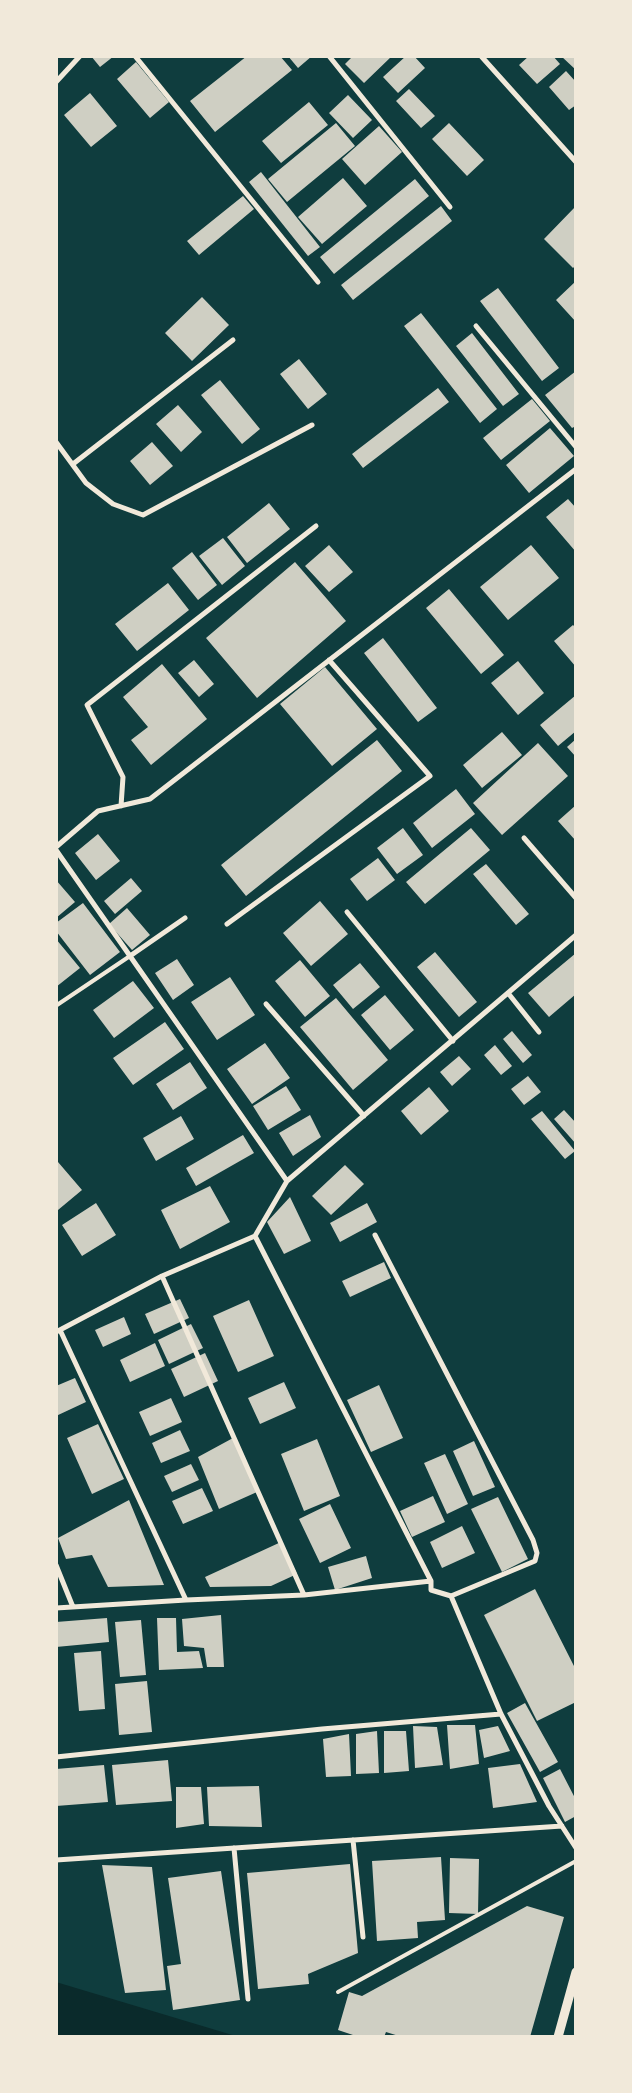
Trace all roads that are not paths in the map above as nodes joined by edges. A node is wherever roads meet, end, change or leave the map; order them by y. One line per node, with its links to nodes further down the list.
1 (80, 56): 5 (street)
2 (135, 56): 8 (street)
3 (329, 56): 7 (street)
4 (481, 56): 6 (street)
5 (56, 82)
6 (576, 162)
7 (450, 207)
8 (318, 282)
9 (476, 326): 13 (street)
10 (233, 340): 14 (street)
11 (312, 425): 14 (street)
12 (56, 442): 14 (street)
13 (576, 447)
14 (73, 464)
15 (576, 469): 17 (street)
16 (316, 526): 18 (street)
17 (329, 660): 18 (street); 24 (street)
18 (121, 806): 20 (street)
19 (524, 838): 21 (street)
20 (56, 849): 26 (street)
21 (576, 898)
22 (347, 912): 31 (street)
23 (185, 918): 26 (street)
24 (227, 924)
25 (576, 935): 27 (street)
26 (130, 956): 29 (lane); 33 (street)
27 (508, 993): 30 (street); 31 (street)
28 (266, 1004): 32 (street)
29 (57, 1005)
30 (539, 1032)
31 (453, 1041): 32 (street)
32 (364, 1116): 33 (street)
33 (287, 1181): 34 (street)
34 (255, 1236): 36 (street); 39 (street)
35 (375, 1236): 41 (street)
36 (162, 1276): 37 (street); 40 (street)
37 (58, 1331): 42 (street)
38 (56, 1565): 43 (street)
39 (431, 1581): 40 (street); 41 (street)
40 (304, 1595): 42 (street)
41 (451, 1596): 45 (street)
42 (186, 1600): 43 (street)
43 (72, 1607): 44 (street)
44 (56, 1608)
45 (501, 1714): 46 (street); 47 (street)
46 (56, 1757)
47 (562, 1826): 48 (street); 50 (street)
48 (353, 1840): 49 (street); 53 (street)
49 (234, 1848): 51 (street); 56 (street)
50 (576, 1848)
51 (56, 1860)
52 (576, 1861): 55 (lane)
53 (363, 1937)
54 (576, 1972): 57 (street)
55 (338, 1992)
56 (248, 1999)
57 (558, 2037)

